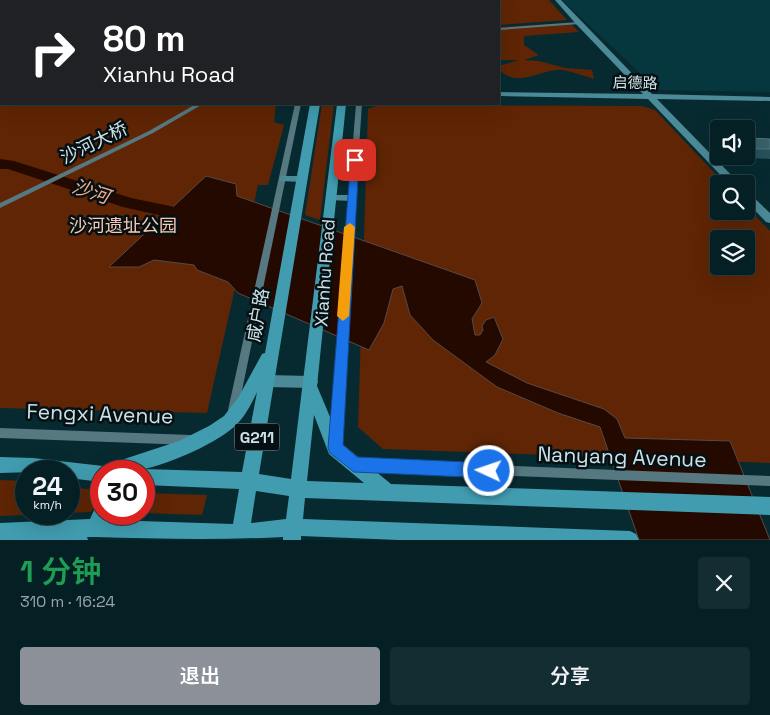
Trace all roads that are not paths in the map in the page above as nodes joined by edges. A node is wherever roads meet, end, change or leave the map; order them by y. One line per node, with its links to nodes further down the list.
1 (558, 0): 2 (street)
2 (578, 24): 3 (street); 5 (street)
3 (500, 29)
4 (500, 94): 5 (street, 启德路)
5 (650, 97): 6 (street, 启德路); 12 (street)
6 (770, 99)
7 (198, 105): 18 (street, 沙河大桥)
8 (298, 105): 13 (street)
9 (315, 105): 14 (main road, 咸户路 / G211)
10 (342, 105): 15 (main road, G211)
11 (359, 105): 16 (street, Xianhu Road)
12 (726, 175)
13 (283, 179): 14 (street); 23 (street)
14 (302, 179): 20 (main road, 咸户路 / G211)
15 (332, 198): 16 (street); 22 (main road, G211)
16 (352, 198): 26 (street, Xianhu Road)
17 (755, 204): 19 (street)
18 (0, 206)
19 (770, 219)
20 (273, 345): 21 (main road, 咸户路 / G211); 23 (main road)
21 (267, 381): 22 (street); 32 (main road, 咸户路 / G211)
22 (311, 385): 26 (main road); 34 (main road, G211)
23 (231, 417): 25 (main road)
24 (0, 433): 25 (street, Fengxi Avenue)
25 (198, 440): 27 (main road)
26 (334, 445): 29 (main road)
27 (141, 460)
28 (0, 464): 30 (main road)
29 (354, 464): 33 (street, Nanyang Avenue); 35 (main road)
30 (90, 473)
31 (155, 477): 32 (main road)
32 (249, 481): 34 (main road); 43 (main road, 咸户路 / G211)
33 (768, 481)
34 (298, 488): 35 (main road); 41 (main road, G211)
35 (388, 492): 36 (main road)
36 (770, 506)
37 (90, 523): 39 (main road)
38 (134, 525): 43 (main road)
39 (52, 530): 40 (main road); 44 (main road)
40 (0, 532)
41 (293, 534): 42 (main road); 43 (main road)
42 (386, 536): 45 (main road)
43 (240, 537)
44 (79, 540)
45 (630, 540)

